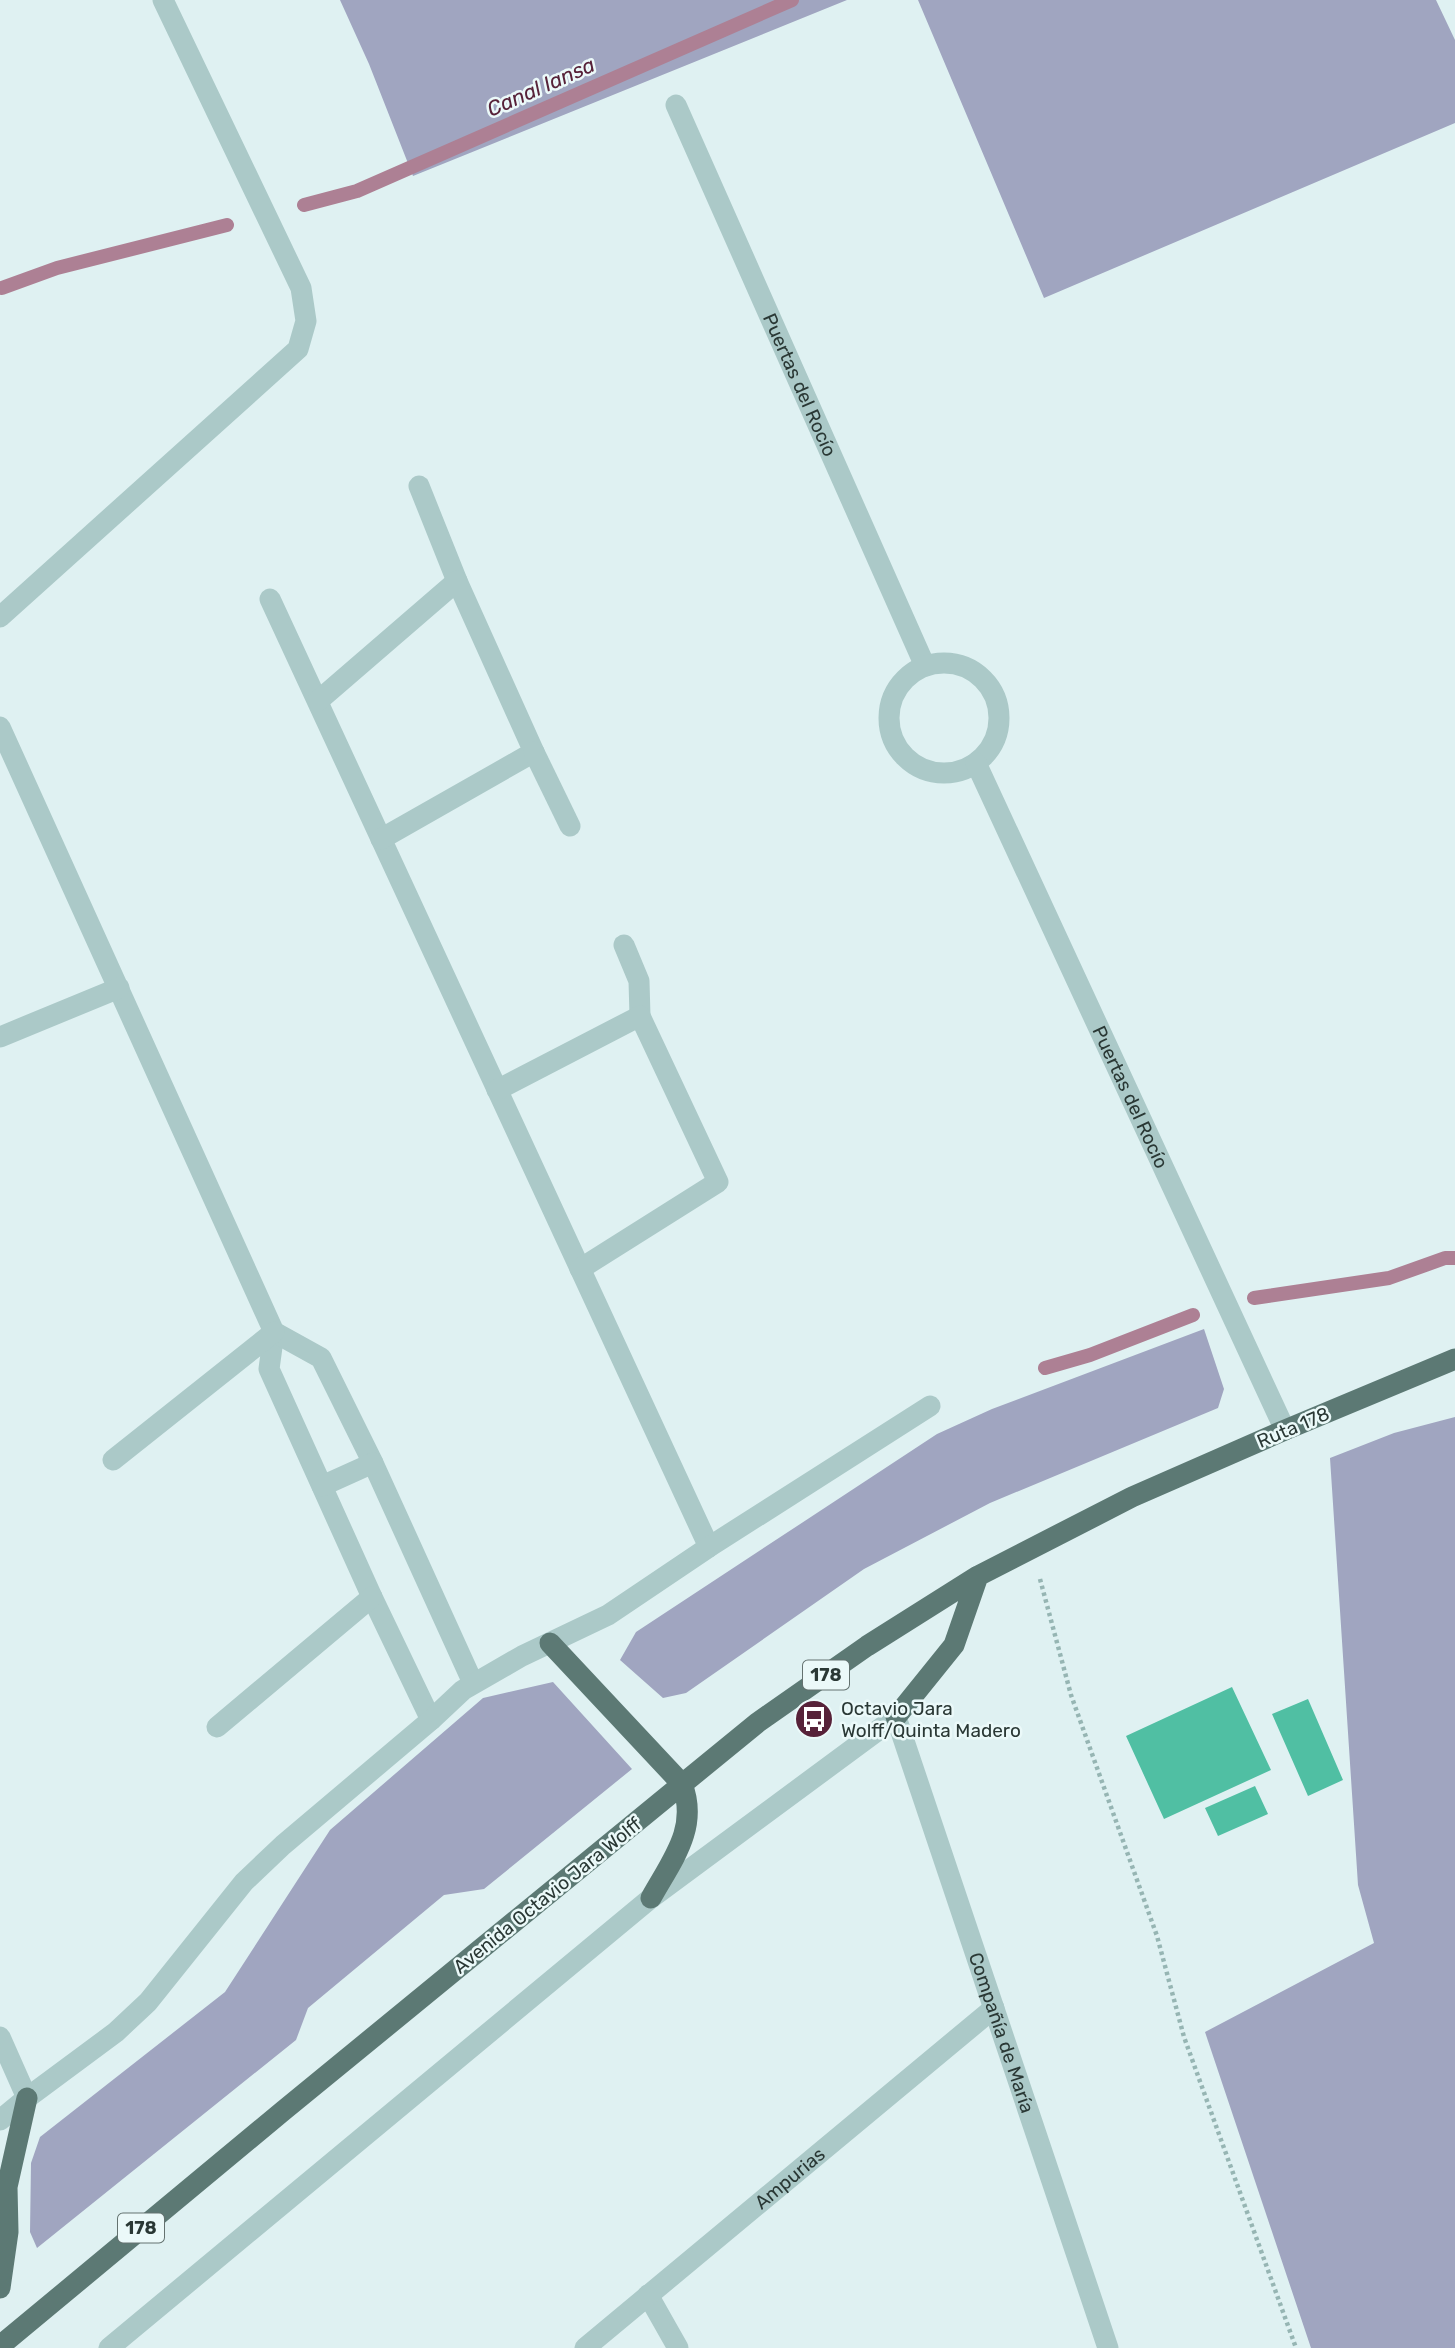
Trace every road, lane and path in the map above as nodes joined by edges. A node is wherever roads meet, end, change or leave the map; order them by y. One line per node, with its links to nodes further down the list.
1 (163, 0): 6 (street)
2 (676, 105): 7 (street, Puertas del Rocío)
3 (419, 486): 4 (street)
4 (457, 581): 8 (street); 10 (street)
5 (270, 599): 8 (street)
6 (0, 617)
7 (925, 666): 11 (street); 11 (street)
8 (318, 701): 13 (street)
9 (0, 727): 15 (street)
10 (534, 752): 12 (street); 13 (street)
11 (976, 763): 23 (street, Puertas del Rocío)
12 (570, 826)
13 (381, 839): 18 (street)
14 (624, 945): 16 (street)
15 (119, 988): 17 (street); 20 (street)
16 (640, 1016): 18 (street); 19 (street)
17 (0, 1037)
18 (497, 1090): 19 (street)
19 (580, 1269): 28 (street)
20 (274, 1332): 24 (street); 25 (street); 26 (street)
21 (1455, 1359): 23 (main road, Ruta 178 / 178)
22 (930, 1406): 28 (street)
23 (1285, 1430): 27 (main road, Ruta 178 / 178)
24 (113, 1460)
25 (373, 1463): 26 (street); 33 (street)
26 (322, 1486): 31 (street)
27 (1132, 1497): 29 (main road, Avenida Octavio Jara Wolff / 178)
28 (709, 1547): 32 (street)
29 (1032, 1547): 30 (main road, Avenida Octavio Jara Wolff / 178); 50 (path)
30 (978, 1576): 34 (main road); 37 (main road, Avenida Octavio Jara Wolff / 178)
31 (372, 1597): 35 (street); 36 (street)
32 (550, 1643): 33 (street); 37 (main road)
33 (473, 1683): 35 (street)
34 (896, 1717): 38 (street); 39 (street, Compañía de María)
35 (431, 1720): 41 (street)
36 (217, 1727)
37 (682, 1784): 38 (main road); 45 (main road, Avenida Octavio Jara Wolff / 178)
38 (651, 1898): 46 (street)
39 (994, 2008): 44 (street, Ampurias); 49 (street, Compañía de María)
40 (0, 2037): 41 (street)
41 (27, 2098): 42 (street); 43 (main road)
42 (0, 2120)
43 (0, 2288)
44 (648, 2295): 47 (street, Ampurias); 48 (street)
45 (0, 2346)
46 (109, 2348)
47 (585, 2348)
48 (678, 2348)
49 (1108, 2348)
50 (1296, 2348)

